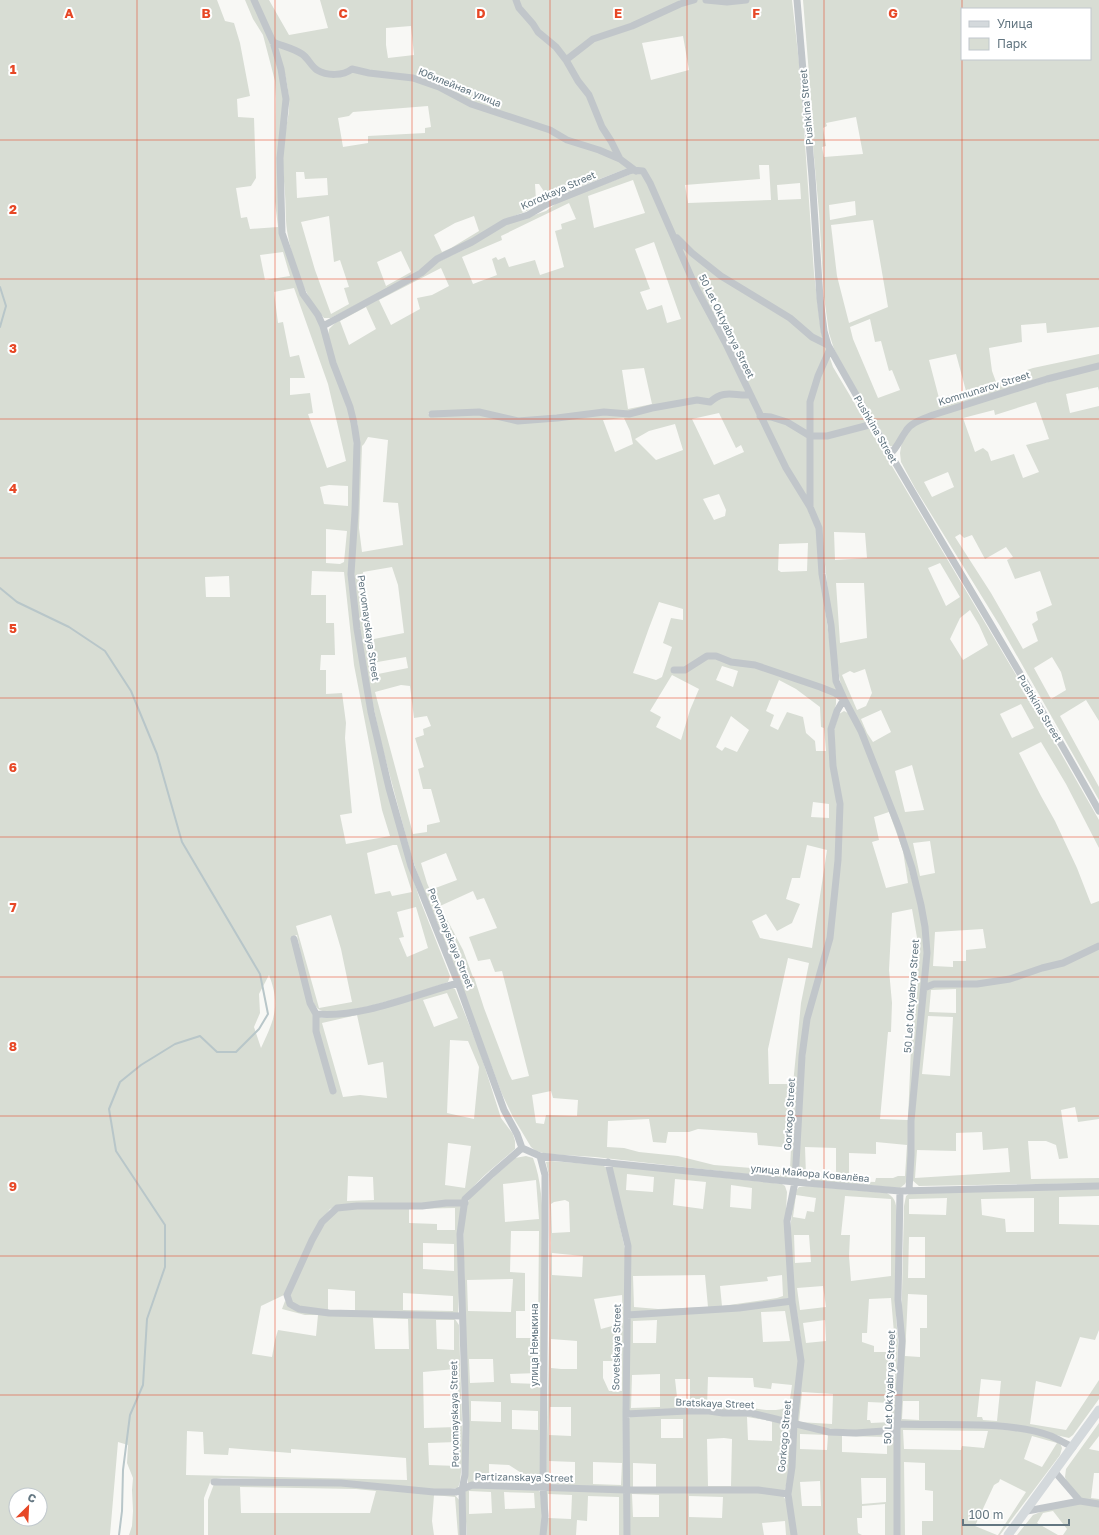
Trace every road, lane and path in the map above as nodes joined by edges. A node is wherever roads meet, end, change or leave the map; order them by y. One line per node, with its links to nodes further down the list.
1 (254, 0): 7 (street, Pervomayskaya Street)
2 (516, 0): 8 (street, 50 Let Oktyabrya Street)
3 (694, 0): 8 (street)
4 (706, 0): 5 (street)
5 (746, 0)
6 (797, 0): 13 (street, Pushkina Street)
7 (273, 42): 9 (street, Юбилейная улица); 12 (street, Pervomayskaya Street)
8 (566, 60): 9 (street, 50 Let Oktyabrya Street)
9 (620, 159): 10 (street, 50 Let Oktyabrya Street)
10 (636, 170): 11 (street, 50 Let Oktyabrya Street); 12 (street, Korotkaya Street)
11 (674, 236): 13 (street); 15 (street, 50 Let Oktyabrya Street)
12 (323, 326): 27 (street, Pervomayskaya Street)
13 (829, 347): 18 (street, Pushkina Street); 19 (street)
14 (1099, 366): 20 (street, Kommunarov Street)
15 (750, 395): 16 (street); 17 (street, 50 Let Oktyabrya Street)
16 (432, 414)
17 (760, 416): 19 (street); 21 (street, 50 Let Oktyabrya Street)
18 (873, 424): 19 (street); 20 (street, Pushkina Street)
19 (810, 436): 21 (street)
20 (890, 454): 24 (street, Pushkina Street)
21 (810, 507): 23 (street, 50 Let Oktyabrya Street)
22 (674, 670): 23 (street)
23 (844, 699): 28 (street, 50 Let Oktyabrya Street); 34 (street, Gorkogo Street)
24 (1099, 811)
25 (294, 939): 29 (street)
26 (1099, 946): 28 (street)
27 (458, 983): 29 (street); 31 (street, Pervomayskaya Street)
28 (924, 988): 36 (street, 50 Let Oktyabrya Street)
29 (316, 1014): 30 (street)
30 (333, 1091)
31 (522, 1148): 32 (street, улица Майора Ковалёва); 38 (street)
32 (540, 1156): 33 (street, улица Майора Ковалёва); 49 (street, улица Немыкина)
33 (608, 1162): 34 (street, улица Майора Ковалёва); 40 (street, Sovetskaya Street)
34 (795, 1182): 37 (street, улица Майора Ковалёва); 39 (street, Gorkogo Street)
35 (1099, 1186): 36 (street, улица Майора Ковалёва)
36 (909, 1190): 37 (street, улица Майора Ковалёва)
37 (900, 1191): 45 (street, 50 Let Oktyabrya Street)
38 (465, 1203): 41 (street, Pervomayskaya Street); 41 (street)
39 (792, 1301): 40 (street); 44 (street, Gorkogo Street)
40 (627, 1314): 43 (street, Sovetskaya Street)
41 (462, 1316): 50 (street, Pervomayskaya Street)
42 (1099, 1410): 46 (main road)
43 (626, 1414): 44 (street, Bratskaya Street); 51 (street, Sovetskaya Street)
44 (794, 1423): 45 (street, Bratskaya Street); 52 (street, Gorkogo Street)
45 (897, 1427): 46 (street, Bratskaya Street); 60 (street, 50 Let Oktyabrya Street)
46 (1073, 1447): 47 (main road)
47 (1055, 1472): 53 (street); 55 (main road)
48 (214, 1482): 50 (street, Partizanskaya Street)
49 (543, 1487): 50 (street, Partizanskaya Street); 51 (street, Partizanskaya Street); 57 (street, улица Немыкина)
50 (462, 1490): 56 (street, Pervomayskaya Street)
51 (626, 1490): 52 (street, Partizanskaya Street); 58 (street, Sovetskaya Street)
52 (788, 1494): 59 (street, Gorkogo Street)
53 (1080, 1501): 54 (street); 55 (street)
54 (1099, 1504)
55 (1027, 1511): 61 (main road)
56 (463, 1535)
57 (543, 1535)
58 (627, 1535)
59 (794, 1535)
60 (897, 1535)
61 (1008, 1535)

